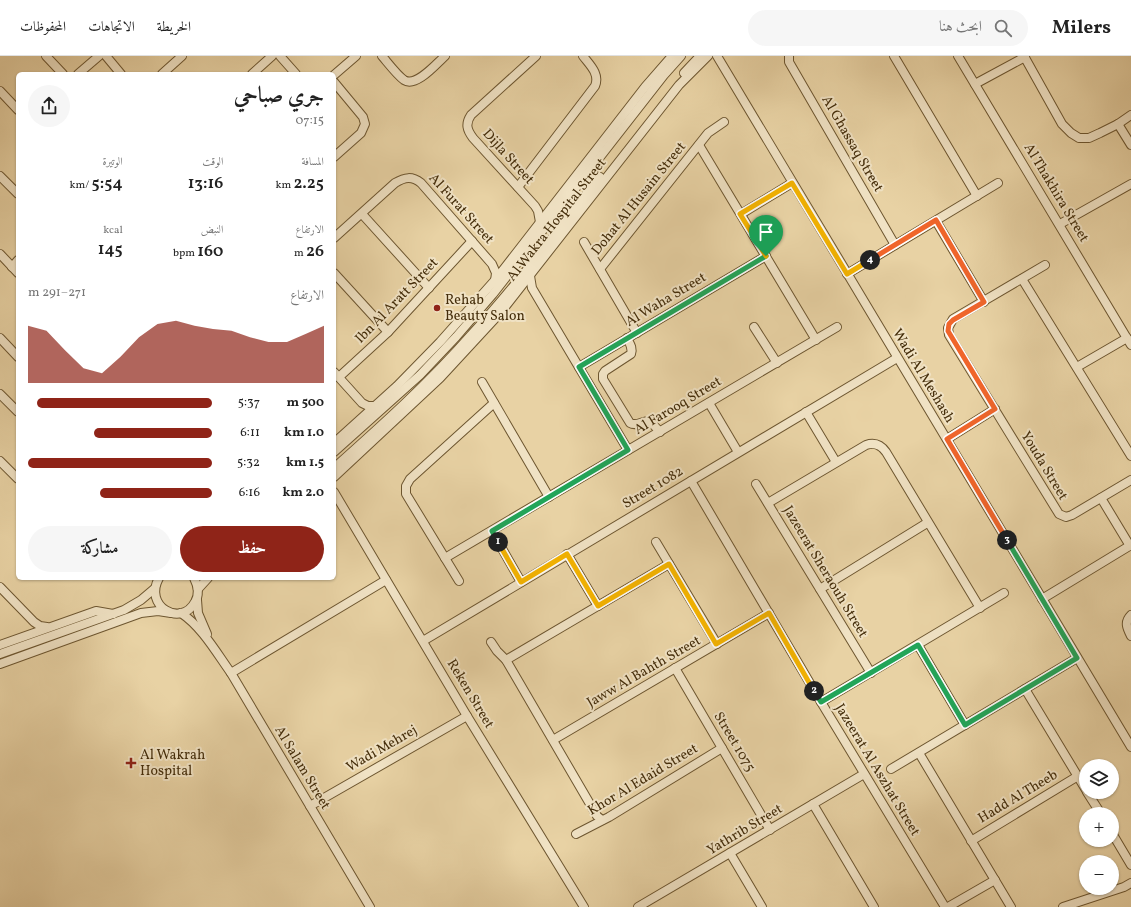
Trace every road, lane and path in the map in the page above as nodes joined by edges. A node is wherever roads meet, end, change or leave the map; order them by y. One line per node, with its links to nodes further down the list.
1 (46, 56): 22 (street)
2 (99, 56): 23 (street)
3 (106, 56): 24 (street)
4 (182, 56): 25 (street)
5 (272, 56): 26 (street)
6 (280, 56): 27 (street)
7 (356, 56): 28 (street)
8 (382, 56): 9 (street)
9 (445, 56)
10 (536, 56): 44 (street, Dijla Street)
11 (583, 56): 44 (street)
12 (672, 56): 19 (street, Al Wakra Hospital Street)
13 (682, 56): 29 (street, Al Wakra Hospital Street)
14 (789, 56): 57 (street, Al Ghassaq Street)
15 (894, 56): 46 (street)
16 (958, 56): 31 (street, Al Thakhira Street)
17 (1024, 56): 31 (street); 36 (street)
18 (704, 57): 20 (street, Wadi Al Meshash); 21 (street, Wadi Al Meshash); 69 (street, Al Wakra Hospital Street)
19 (665, 60): 29 (street); 48 (street, Al Wakra Hospital Street)
20 (718, 60): 41 (street, Wadi Al Meshash)
21 (692, 63): 76 (street, Al Wakra Hospital Street)
22 (61, 72)
23 (80, 72)
24 (119, 72)
25 (164, 72)
26 (254, 72)
27 (294, 72)
28 (336, 74)
29 (664, 75): 75 (street, Al Wakra Hospital Street)
30 (336, 84): 39 (street)
31 (975, 84): 53 (street, Al Thakhira Street)
32 (0, 92): 33 (street)
33 (16, 108)
34 (1131, 115): 36 (street)
35 (724, 122): 37 (street, Dohat Al Husain Street)
36 (1118, 124): 38 (street)
37 (699, 145): 50 (street, Dohat Al Husain Street); 65 (street, Dohat Al Husain Street)
38 (1131, 145)
39 (336, 155)
40 (0, 176): 45 (street)
41 (792, 183): 50 (street); 67 (street, Wadi Al Meshash)
42 (998, 183): 46 (street)
43 (1131, 184): 53 (street)
44 (518, 187): 47 (street, Dijla Street)
45 (16, 192)
46 (977, 196): 51 (street)
47 (535, 206): 48 (street, Dijla Street); 52 (street, Dijla Street)
48 (552, 206): 52 (street, Al Wakra Hospital Street)
49 (362, 214): 54 (street, Al Furat Street); 55 (street, Al Furat Street); 72 (street)
50 (740, 214): 59 (street, Dohat Al Husain Street)
51 (936, 220): 57 (street); 77 (street)
52 (540, 222): 62 (street, Al Wakra Hospital Street)
53 (1060, 224): 85 (street, Al Thakhira Street)
54 (336, 236)
55 (472, 241): 61 (street, Al Furat Street); 72 (street, Ibn Al Aratt Street)
56 (584, 242): 65 (street, Dohat Al Husain Street)
57 (895, 245): 67 (street)
58 (0, 254): 64 (street)
59 (766, 256): 81 (street, Al Waha Street); 84 (street, Dohat Al Husain Street)
60 (16, 262): 64 (street)
61 (492, 264): 62 (street, Al Furat Street); 70 (street, Al Furat Street)
62 (509, 264): 70 (street, Al Wakra Hospital Street)
63 (1046, 265): 71 (street, Youda Street)
64 (12, 266): 66 (street)
65 (600, 269): 81 (street, Dohat Al Husain Street)
66 (16, 271)
67 (847, 274): 87 (street, Wadi Al Meshash)
68 (336, 275): 80 (street)
69 (530, 276): 73 (street, Al Wakra Hospital Street); 74 (street)
70 (496, 279): 75 (street, Al Furat Street); 98 (street, Al Wakra Hospital Street)
71 (1022, 279): 77 (street, Youda Street); 90 (street)
72 (429, 288): 80 (street, Ibn Al Aratt Street)
73 (518, 291): 74 (street); 76 (street); 113 (street, Al Wakra Hospital Street)
74 (535, 293): 89 (street)
75 (493, 294): 96 (street, Al Wakra Hospital Street)
76 (504, 297): 112 (street, Al Wakra Hospital Street)
77 (984, 302): 99 (street, Youda Street)
78 (754, 327): 88 (street)
79 (837, 327): 84 (street, Al Farooq Street)
80 (388, 332): 91 (street, Ibn Al Aratt Street)
81 (637, 333): 83 (street, Al Waha Street)
82 (0, 338): 86 (street)
83 (627, 338): 89 (street, Al Waha Street); 103 (street)
84 (816, 340): 88 (street, Al Farooq Street)
85 (1129, 341): 90 (street)
86 (16, 355)
87 (897, 358): 101 (street, Street 1082); 104 (street, Wadi Al Meshash)
88 (777, 363): 95 (street, Al Farooq Street)
89 (579, 367): 107 (street)
90 (1077, 367): 109 (street)
91 (336, 375): 94 (street)
92 (482, 382): 97 (street)
93 (0, 394): 100 (street)
94 (357, 399): 98 (street); 102 (street)
95 (709, 403): 103 (street, Al Farooq Street); 108 (street)
96 (387, 404): 98 (street); 106 (street, Al Wakra Hospital Street)
97 (494, 404): 119 (street); 127 (street)
98 (374, 406): 102 (street, Al Wakra Hospital Street)
99 (995, 409): 104 (street); 120 (street, Youda Street)
100 (16, 410)
101 (806, 412): 108 (street, Street 1082); 111 (street)
102 (363, 417): 105 (street, Al Wakra Hospital Street)
103 (660, 432): 107 (street, Al Farooq Street)
104 (947, 439): 140 (street, Wadi Al Meshash)
105 (336, 441)
106 (336, 450)
107 (628, 450): 119 (street, Al Farooq Street)
108 (738, 452): 116 (street, Street 1082)
109 (1131, 456)
110 (0, 461): 114 (street)
111 (836, 462): 121 (street); 122 (street)
112 (337, 466)
113 (336, 474)
114 (16, 477)
115 (1131, 480): 120 (street, Youda Street)
116 (691, 481): 126 (street, Street 1082); 146 (street, Jazeerat Al Aszhat Street)
117 (756, 484): 121 (street, Jazeerat Sheraouh Street)
118 (336, 496): 132 (street, Reken Street)
119 (549, 497): 123 (street, Al Farooq Street)
120 (1101, 498): 125 (street)
121 (768, 503): 138 (street, Jazeerat Sheraouh Street)
122 (927, 523): 138 (street); 143 (street)
123 (492, 531): 127 (street, Al Farooq Street); 134 (street)
124 (656, 542): 128 (street)
125 (1131, 546): 140 (street)
126 (567, 554): 134 (street, Street 1082); 142 (street)
127 (445, 558): 133 (street)
128 (669, 564): 142 (street); 156 (street)
129 (157, 580): 136 (street)
130 (195, 580): 137 (street)
131 (206, 580): 137 (street)
132 (386, 580): 153 (street, Reken Street); 164 (street)
133 (459, 581)
134 (521, 582): 153 (street, Street 1082)
135 (0, 587): 149 (street)
136 (154, 589): 144 (street); 147 (street)
137 (198, 589): 141 (street, Al Salam Street)
138 (820, 589): 165 (street, Jazeerat Sheraouh Street)
139 (1004, 593): 143 (street)
140 (1042, 599): 160 (street, Wadi Al Meshash)
141 (197, 600): 145 (street); 155 (street, Al Salam Street)
142 (598, 606): 161 (street)
143 (980, 608): 158 (street)
144 (171, 612): 145 (street); 162 (street)
145 (181, 613): 155 (street, Al Salam Street)
146 (769, 613): 156 (street, Jaww Al Bahth Street); 167 (street, Jazeerat Al Aszhat Street)
147 (114, 614): 150 (street); 159 (street)
148 (1131, 615): 151 (street)
149 (29, 617): 150 (street); 152 (street)
150 (48, 627): 152 (street)
151 (1131, 636)
152 (24, 637): 157 (street)
153 (423, 641): 168 (street, Reken Street)
154 (491, 642): 161 (street)
155 (211, 644): 164 (street, Al Salam Street)
156 (716, 644): 163 (street, Jaww Al Bahth Street)
157 (0, 645)
158 (918, 645): 165 (street); 169 (street)
159 (0, 654)
160 (1077, 658): 166 (street); 171 (street, Wadi Al Meshash)
161 (506, 660): 170 (street)
162 (0, 664)
163 (675, 668): 170 (street, Jaww Al Bahth Street); 172 (street, Street 1075)
164 (231, 673): 178 (street, Al Salam Street)
165 (871, 673): 167 (street)
166 (1025, 689): 169 (street); 176 (street)
167 (821, 702): 175 (street, Jazeerat Al Aszhat Street)
168 (467, 716): 178 (street, Wadi Mehrej); 190 (street, Reken Street)
169 (965, 725): 173 (street)
170 (553, 740): 179 (street)
171 (1131, 747)
172 (722, 748): 179 (street, Khor Al Edaid Street); 180 (street, Street 1075)
173 (919, 753): 174 (street); 182 (street)
174 (891, 769)
175 (864, 774): 177 (street, Yathrib Street); 194 (street, Jazeerat Al Aszhat Street)
176 (1078, 776): 182 (street, Hadd Al Theeb)
177 (813, 804): 180 (street, Yathrib Street); 193 (street)
178 (310, 806): 189 (street, Al Salam Street)
179 (602, 820): 181 (street, Khor Al Edaid Street)
180 (770, 830): 184 (street, Yathrib Street)
181 (576, 834)
182 (971, 841): 186 (street)
183 (1119, 845): 185 (street)
184 (730, 853): 188 (street, Yathrib Street); 192 (street)
185 (1131, 865)
186 (995, 880): 194 (street); 195 (street)
187 (1131, 883): 196 (street)
188 (651, 904): 191 (street, Yathrib Street)
189 (370, 907)
190 (584, 907)
191 (638, 907)
192 (762, 907)
193 (874, 907)
194 (946, 907)
195 (1011, 907)
196 (1063, 907)

